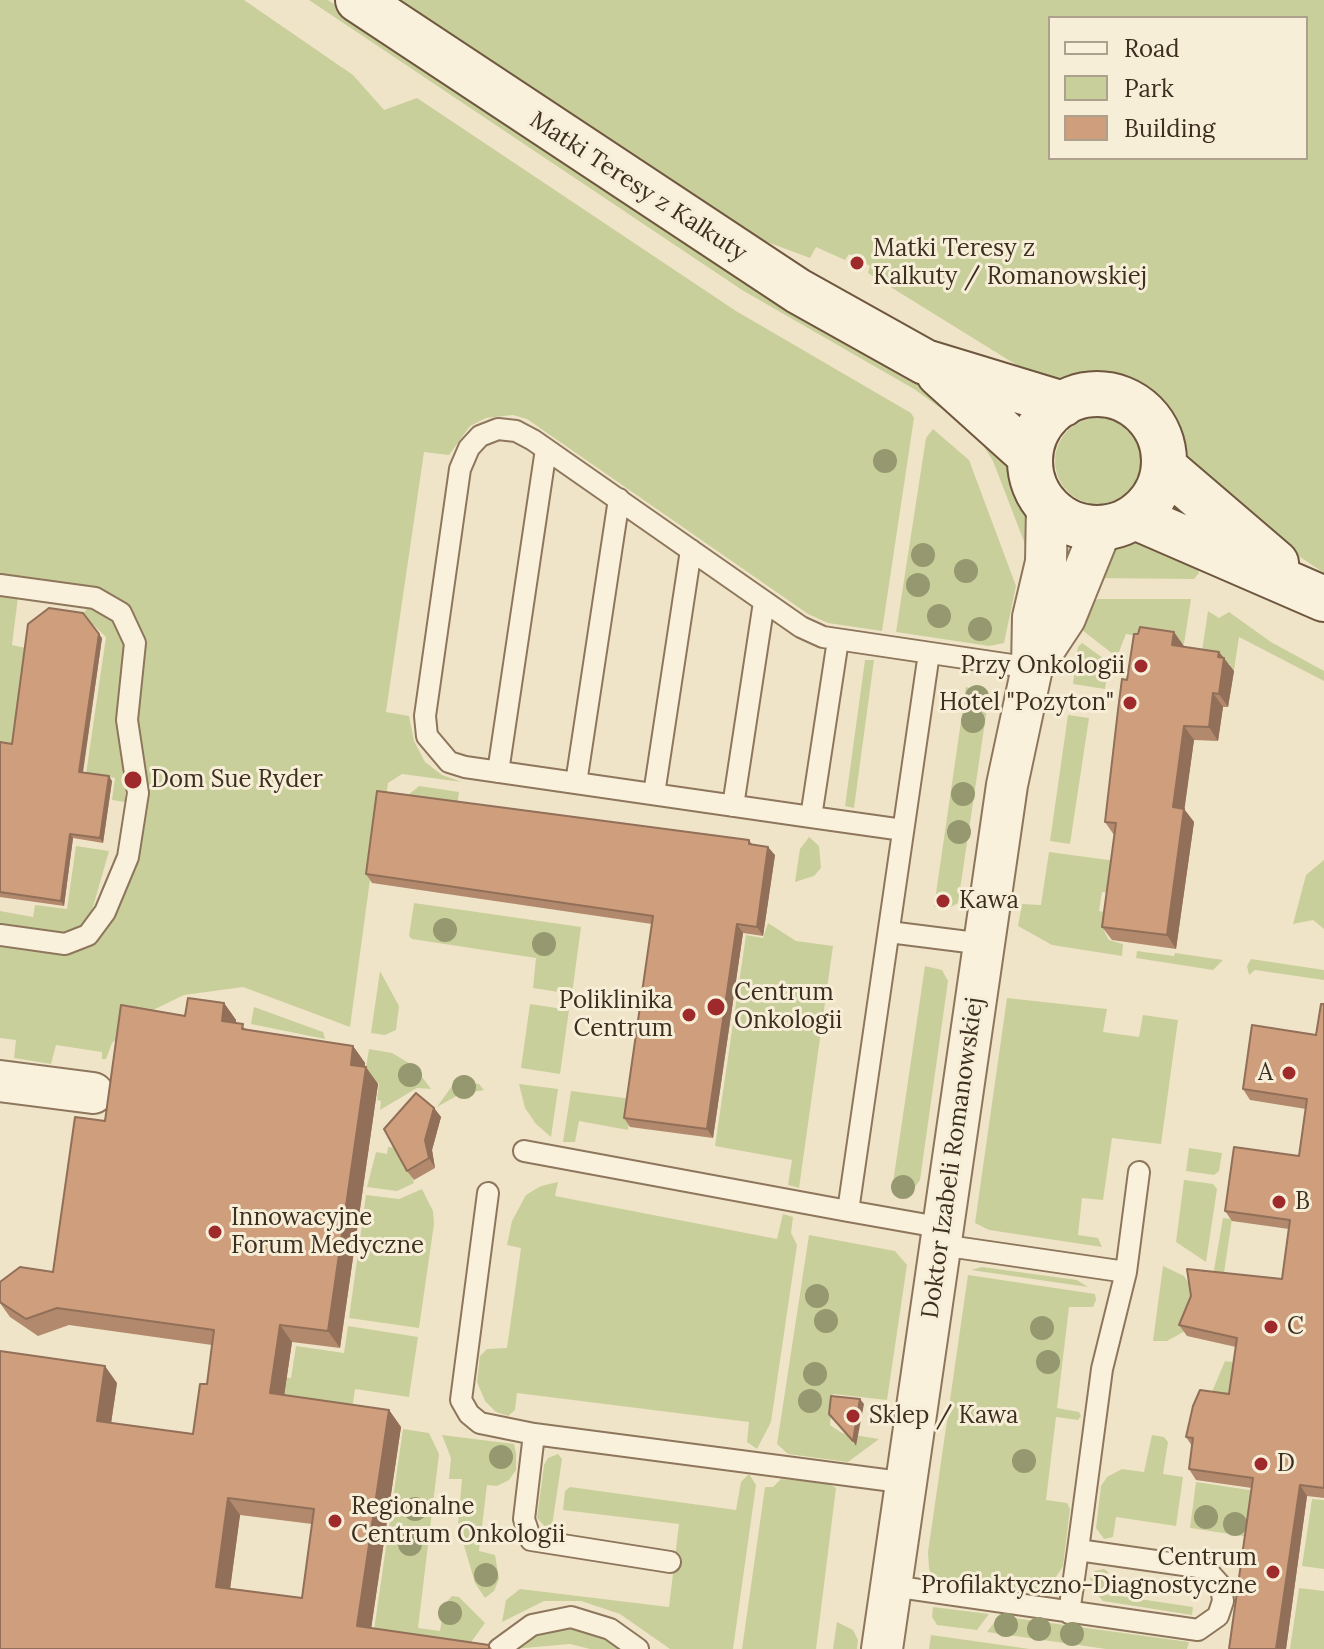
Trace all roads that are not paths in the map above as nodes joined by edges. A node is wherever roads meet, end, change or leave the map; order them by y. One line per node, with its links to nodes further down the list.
1 (358, 0): 2 (street, Matki Teresy z Kalkuty)
2 (925, 362): 3 (street, Matki Teresy z Kalkuty); 5 (street, Matki Teresy z Kalkuty)
3 (1063, 404): 5 (street); 6 (street)
4 (546, 449): 7 (lane); 17 (lane); 17 (lane)
5 (1030, 456): 8 (street)
6 (1164, 467): 9 (street); 12 (street)
7 (619, 499): 10 (lane); 18 (lane)
8 (1047, 507): 9 (street); 16 (street, Doktor Izabeli Romanowskiej)
9 (1118, 523): 12 (street); 16 (street, Doktor Izabeli Romanowskiej)
10 (691, 550): 13 (lane); 19 (lane)
11 (0, 585): 24 (lane)
12 (1314, 593)
13 (764, 602): 14 (lane); 20 (lane)
14 (838, 640): 15 (lane); 21 (lane)
15 (929, 653): 16 (lane); 22 (lane)
16 (1032, 668): 25 (street, Doktor Izabeli Romanowskiej)
17 (498, 772): 18 (lane)
18 (576, 783): 19 (lane)
19 (654, 794): 20 (lane)
20 (733, 806): 21 (lane)
21 (811, 817): 22 (lane)
22 (903, 830): 23 (lane)
23 (889, 932): 25 (lane); 31 (lane)
24 (0, 935)
25 (984, 944): 32 (street, Doktor Izabeli Romanowskiej)
26 (0, 1081): 27 (street)
27 (93, 1093)
28 (524, 1151): 31 (lane)
29 (1139, 1172): 33 (lane)
30 (488, 1193): 34 (lane)
31 (848, 1211): 32 (lane)
32 (942, 1237): 33 (lane); 35 (street, Doktor Izabeli Romanowskiej)
33 (1126, 1272): 36 (lane)
34 (534, 1434): 35 (lane); 37 (lane)
35 (908, 1483): 38 (street, Doktor Izabeli Romanowskiej)
36 (1078, 1550): 39 (lane); 39 (lane)
37 (670, 1562)
38 (892, 1586): 39 (lane); 42 (street, Doktor Izabeli Romanowskiej)
39 (1069, 1613)
40 (499, 1649): 41 (lane)
41 (638, 1649)
42 (882, 1649)

